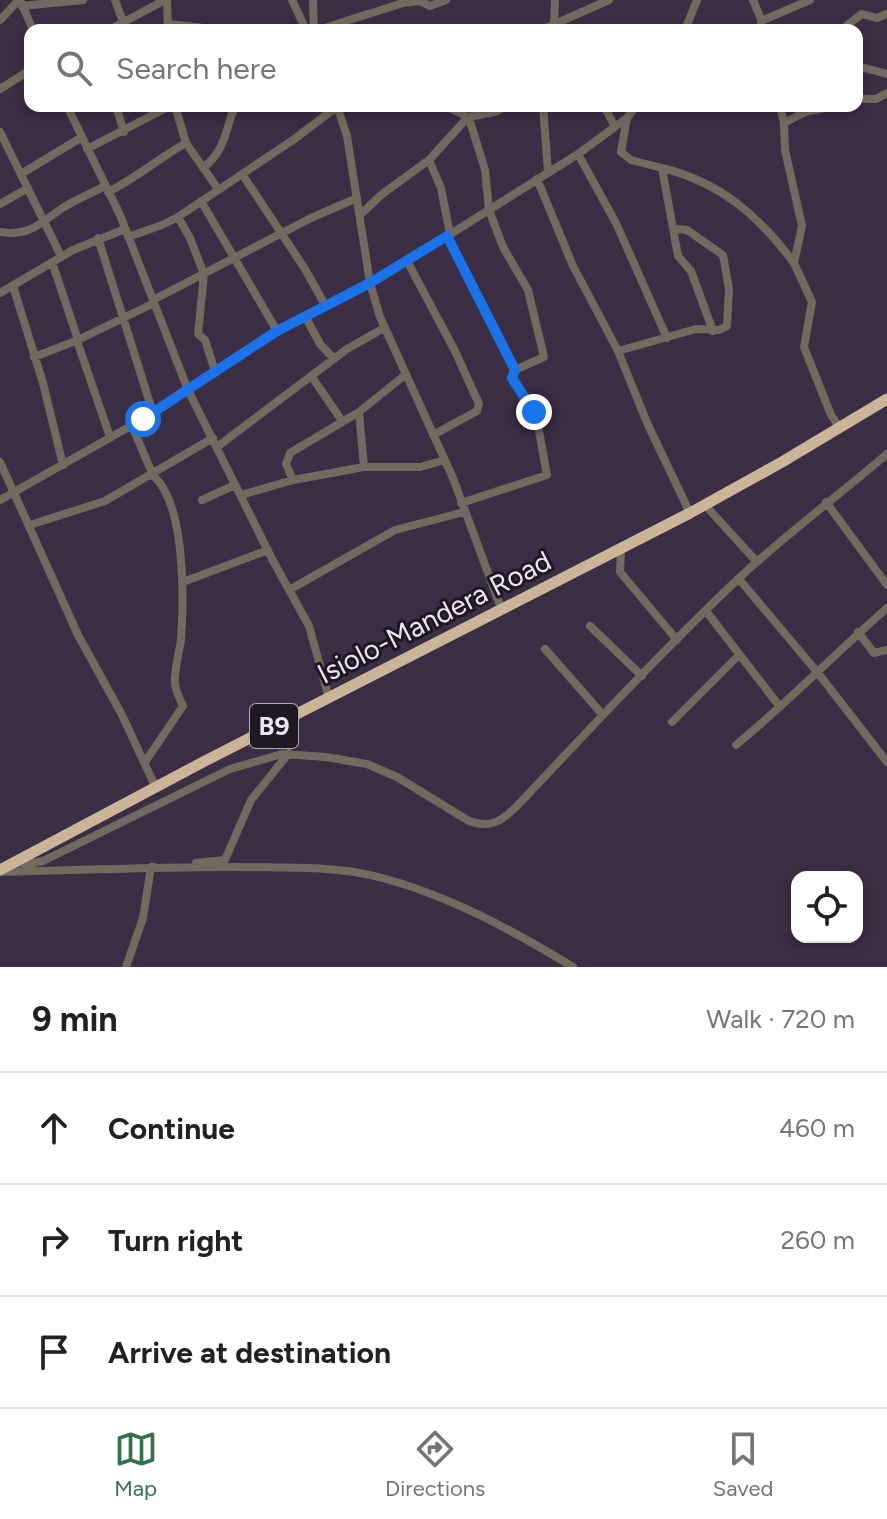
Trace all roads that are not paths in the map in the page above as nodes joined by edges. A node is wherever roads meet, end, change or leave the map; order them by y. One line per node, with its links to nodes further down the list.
1 (83, 0): 13 (street)
2 (115, 0): 16 (street)
3 (166, 0): 16 (street); 19 (street)
4 (292, 0): 20 (street)
5 (313, 0): 21 (street)
6 (420, 0): 7 (street); 22 (street)
7 (446, 0)
8 (555, 0): 23 (street)
9 (609, 0): 24 (street)
10 (697, 0): 25 (street)
11 (753, 0): 26 (street)
12 (810, 0): 27 (street)
13 (20, 2): 15 (street); 17 (street)
14 (886, 14): 28 (street)
15 (0, 20)
16 (123, 22): 18 (street)
17 (30, 24)
18 (120, 24)
19 (168, 24)
20 (303, 24)
21 (315, 24)
22 (334, 24)
23 (551, 24)
24 (557, 24)
25 (689, 24)
26 (758, 24)
27 (765, 24)
28 (849, 24)
29 (863, 68): 31 (street)
30 (24, 74): 32 (street)
31 (887, 74)
32 (0, 89)
33 (887, 93): 34 (street)
34 (863, 99)
35 (70, 112): 55 (street)
36 (118, 112): 54 (street)
37 (161, 112): 54 (street)
38 (174, 112): 56 (street)
39 (233, 112): 60 (street)
40 (329, 112): 64 (street)
41 (339, 112): 69 (street)
42 (457, 112): 49 (street)
43 (495, 112): 49 (street)
44 (543, 112): 62 (street)
45 (607, 112): 52 (street)
46 (632, 112): 50 (street)
47 (781, 112): 51 (street)
48 (805, 112): 51 (street)
49 (469, 118): 59 (street); 72 (street)
50 (627, 118): 52 (street); 61 (street)
51 (784, 123): 86 (street)
52 (615, 127): 58 (street)
53 (0, 132): 63 (street)
54 (124, 132): 57 (street)
55 (82, 137): 57 (street); 63 (street)
56 (186, 143): 60 (street); 67 (street)
57 (87, 149): 67 (street)
58 (578, 154): 62 (street); 98 (street)
59 (429, 160): 73 (street); 80 (street)
60 (203, 168): 68 (street)
61 (662, 168): 76 (street); 86 (street)
62 (548, 172): 65 (street)
63 (21, 174): 66 (street)
64 (242, 174): 68 (street); 79 (street)
65 (537, 179): 72 (street); 100 (street)
66 (28, 188): 71 (street); 75 (street)
67 (107, 189): 75 (street); 78 (street)
68 (218, 189): 70 (street)
69 (357, 198): 73 (street); 79 (street)
70 (201, 201): 74 (street); 83 (street)
71 (0, 204)
72 (489, 210): 80 (street); 103 (street)
73 (361, 214): 88 (street)
74 (178, 217): 78 (street); 87 (street)
75 (45, 223): 77 (street); 82 (street)
76 (675, 229): 97 (street); 97 (street)
77 (0, 232)
78 (126, 233): 81 (street); 91 (street)
79 (282, 233): 83 (street); 92 (street)
80 (448, 235): 84 (street); 103 (street)
81 (98, 238): 82 (street); 94 (street)
82 (61, 256): 85 (street)
83 (235, 258): 87 (street); 96 (street)
84 (407, 261): 88 (street); 114 (street)
85 (52, 262): 89 (street); 99 (street)
86 (794, 263): 113 (street)
87 (204, 274): 91 (street); 104 (street)
88 (370, 283): 92 (street); 95 (street)
89 (13, 286): 90 (street); 101 (street)
90 (0, 293)
91 (154, 301): 94 (street); 107 (street)
92 (325, 305): 93 (street)
93 (305, 316): 96 (street); 102 (street)
94 (122, 319): 99 (street); 110 (street)
95 (384, 328): 102 (street); 105 (street)
96 (277, 331): 104 (street)
97 (713, 331): 98 (street)
98 (667, 338): 100 (street)
99 (78, 340): 101 (street); 115 (street)
100 (618, 351): 132 (street)
101 (34, 357): 120 (street)
102 (334, 359): 106 (street)
103 (515, 370): 131 (street)
104 (215, 371): 107 (street)
105 (405, 375): 109 (street); 114 (street)
106 (312, 377): 111 (street); 116 (street)
107 (188, 390): 110 (street); 116 (street)
108 (887, 399): 113 (highway, Isiolo-Mandera Road / B9)
109 (359, 412): 111 (street); 121 (street)
110 (153, 413): 112 (street)
111 (342, 421): 123 (street)
112 (132, 426): 115 (street); 122 (street)
113 (840, 428): 130 (highway, Isiolo-Mandera Road / B9)
114 (433, 435): 118 (street)
115 (110, 437): 120 (street)
116 (215, 442): 122 (street); 124 (street)
117 (887, 454): 129 (street)
118 (445, 460): 121 (street); 131 (street)
119 (0, 462): 125 (street)
120 (63, 465): 125 (street)
121 (364, 467): 123 (street)
122 (152, 474): 133 (street); 138 (street)
123 (293, 480): 126 (street)
124 (235, 485): 126 (street); 128 (street)
125 (15, 493): 127 (street); 133 (street)
126 (241, 495): 135 (street)
127 (0, 500)
128 (202, 500)
129 (826, 502): 136 (street); 139 (street)
130 (705, 505): 132 (highway, Isiolo-Mandera Road / B9); 136 (street)
131 (463, 508): 140 (street); 141 (street)
132 (690, 513): 134 (highway, Isiolo-Mandera Road / B9)
133 (30, 525): 158 (street)
134 (621, 549): 141 (highway, Isiolo-Mandera Road / B9); 146 (street)
135 (268, 550): 138 (street); 140 (street)
136 (757, 562): 137 (street)
137 (739, 579): 143 (street); 150 (street)
138 (183, 582): 158 (street)
139 (887, 585)
140 (289, 590): 152 (street)
141 (501, 608): 152 (highway, Isiolo-Mandera Road / B9)
142 (887, 608): 145 (street)
143 (706, 611): 146 (street); 149 (street)
144 (590, 626): 151 (street)
145 (858, 632): 148 (street); 150 (street)
146 (677, 640): 151 (street)
147 (545, 649): 154 (street)
148 (887, 650)
149 (739, 655): 153 (street); 155 (street)
150 (818, 673): 153 (street); 159 (street)
151 (642, 676): 154 (street)
152 (329, 698): 160 (highway, Isiolo-Mandera Road / B9)
153 (780, 707): 156 (street)
154 (603, 715): 157 (street)
155 (672, 722)
156 (736, 745)
157 (289, 753): 161 (street); 162 (street)
158 (145, 762): 160 (street)
159 (887, 762)
160 (156, 788): 161 (highway, Isiolo-Mandera Road / B9)
161 (15, 863): 163 (highway, Isiolo-Mandera Road / B9)
162 (151, 867): 163 (street); 164 (street); 165 (street)
163 (0, 871)
164 (126, 967)
165 (573, 967)

